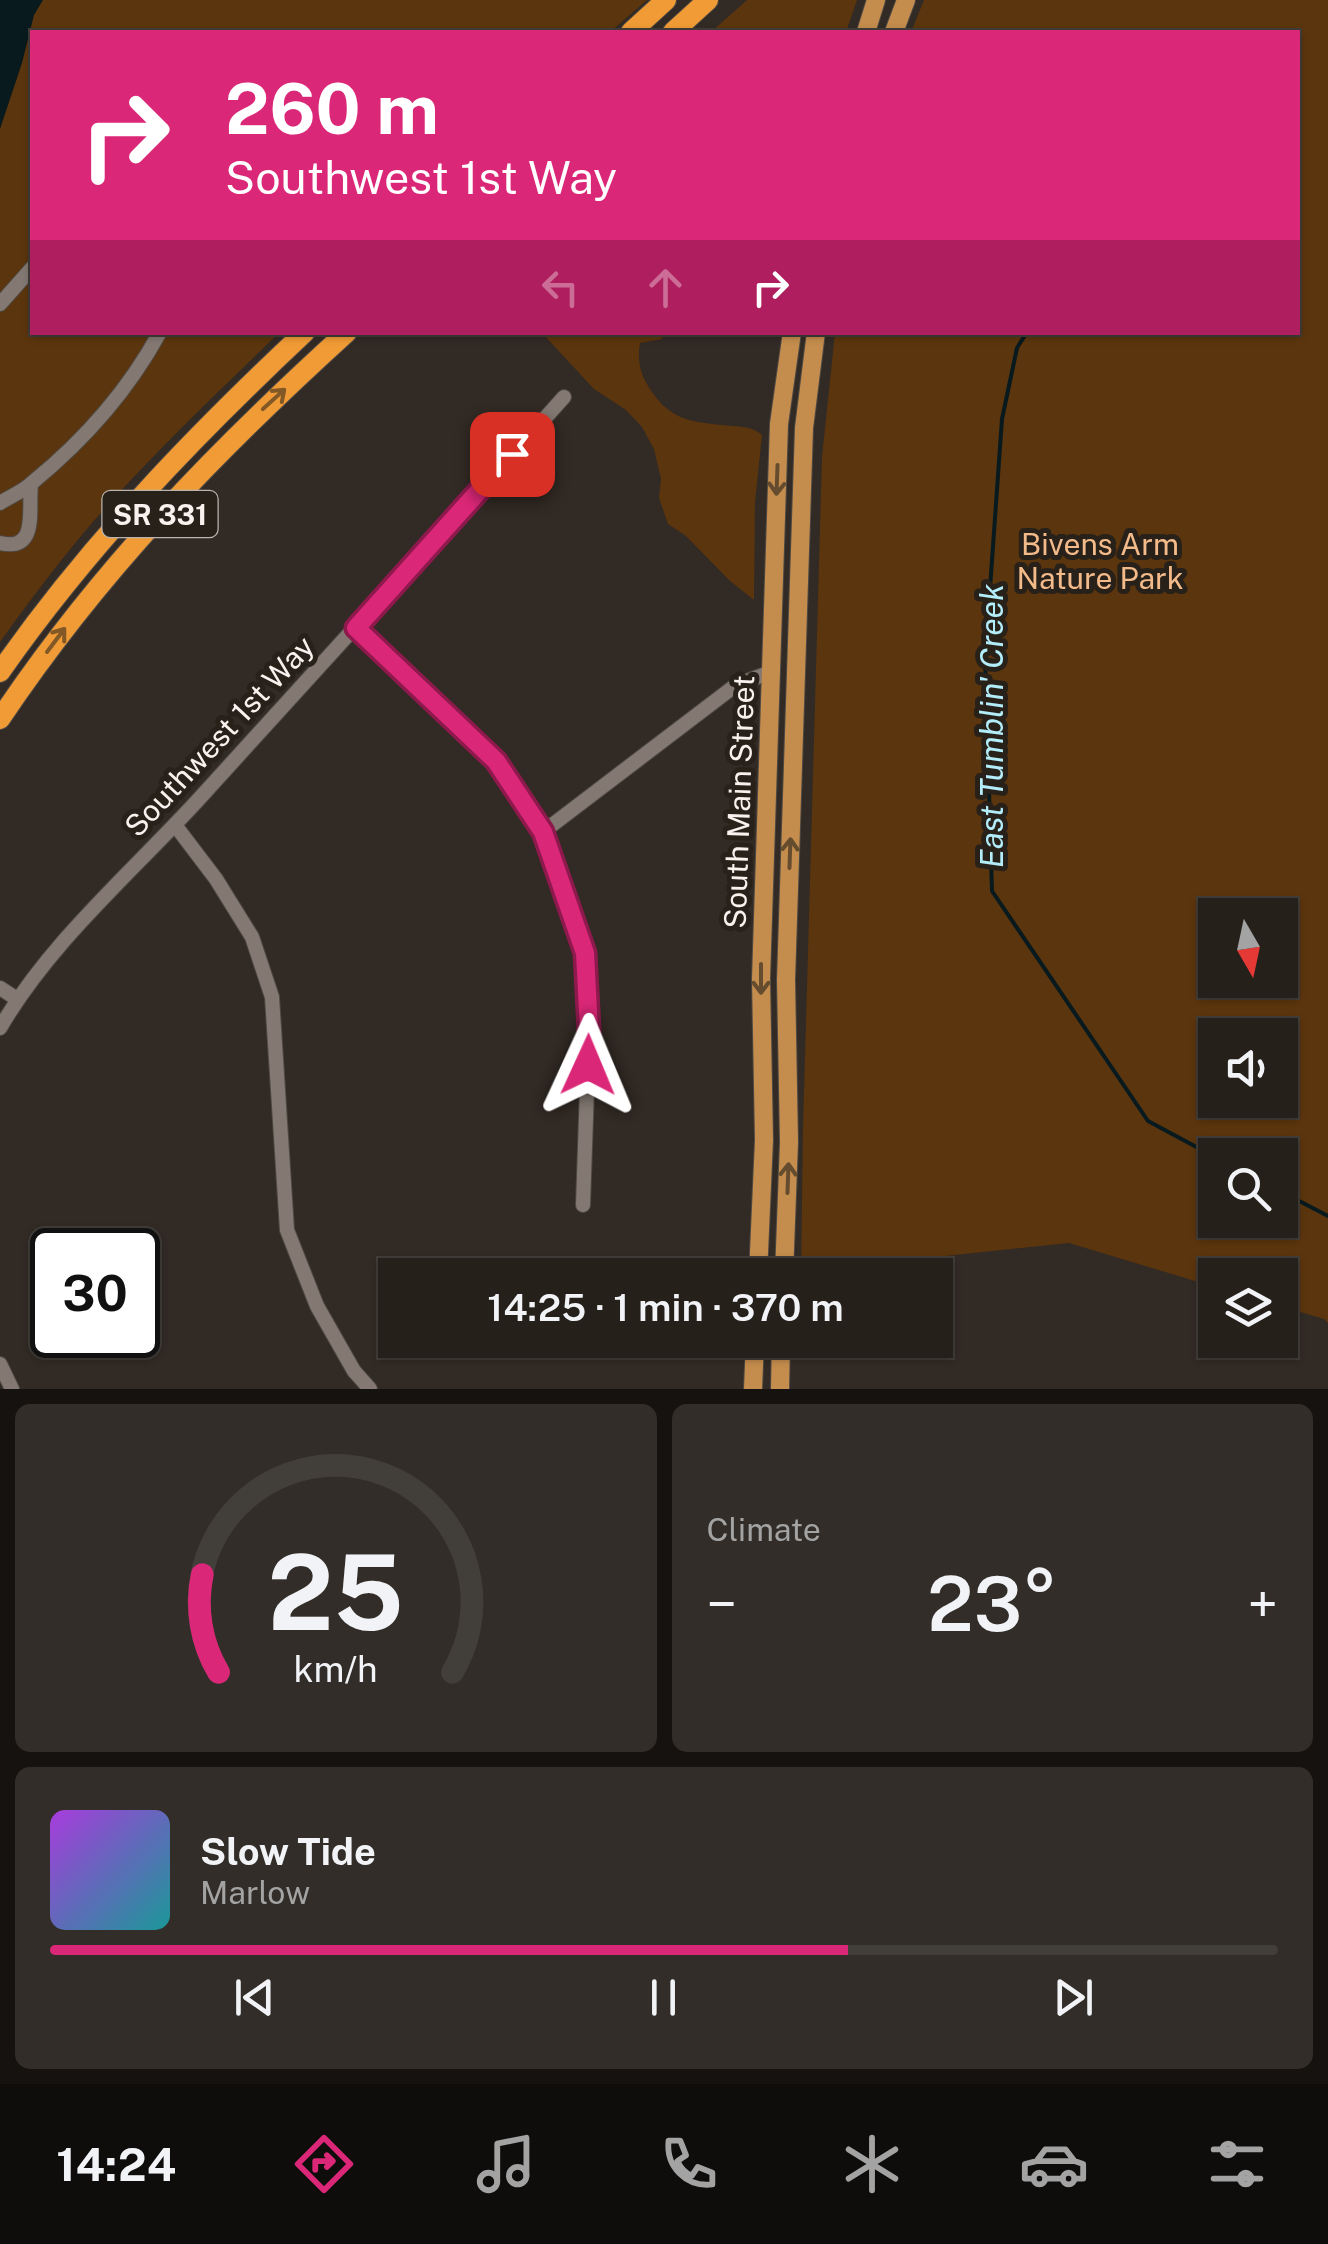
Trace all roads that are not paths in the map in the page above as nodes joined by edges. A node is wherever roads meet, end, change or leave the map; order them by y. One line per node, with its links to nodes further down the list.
1 (666, 0): 5 (highway)
2 (708, 0): 6 (highway)
3 (876, 0): 7 (main road)
4 (906, 0): 8 (main road)
5 (633, 30)
6 (675, 30)
7 (867, 30)
8 (895, 30)
9 (30, 270): 10 (street)
10 (0, 304)
11 (158, 335): 19 (street)
12 (302, 335): 23 (highway, SR 331)
13 (344, 335): 26 (highway, SR 331, one-way to 13)
14 (792, 335): 16 (main road, South Main Street)
15 (816, 335): 17 (main road, South Main Street)
16 (785, 383): 17 (main road); 24 (main road, South Main Street, one-way to 24)
17 (809, 384): 25 (main road, South Main Street)
18 (564, 397): 22 (street, Southwest 1st Way)
19 (31, 485): 20 (street); 21 (street)
20 (0, 503)
21 (0, 543)
22 (356, 628): 27 (street, Southwest 1st Way); 28 (street)
23 (0, 672)
24 (771, 672): 25 (main road); 28 (street); 33 (main road, South Main Street, one-way to 33)
25 (796, 672): 34 (main road, South Main Street, one-way to 25)
26 (0, 720)
27 (175, 825): 30 (street, Southwest 1st Way); 39 (street)
28 (543, 832): 32 (street)
29 (0, 988): 30 (street)
30 (17, 999): 31 (street, Southwest 1st Way)
31 (0, 1028)
32 (583, 1204)
33 (759, 1258)
34 (785, 1258)
35 (754, 1358): 40 (main road)
36 (781, 1358): 41 (main road)
37 (0, 1364): 38 (street)
38 (12, 1389)
39 (370, 1389)
40 (753, 1389)
41 (780, 1389)

